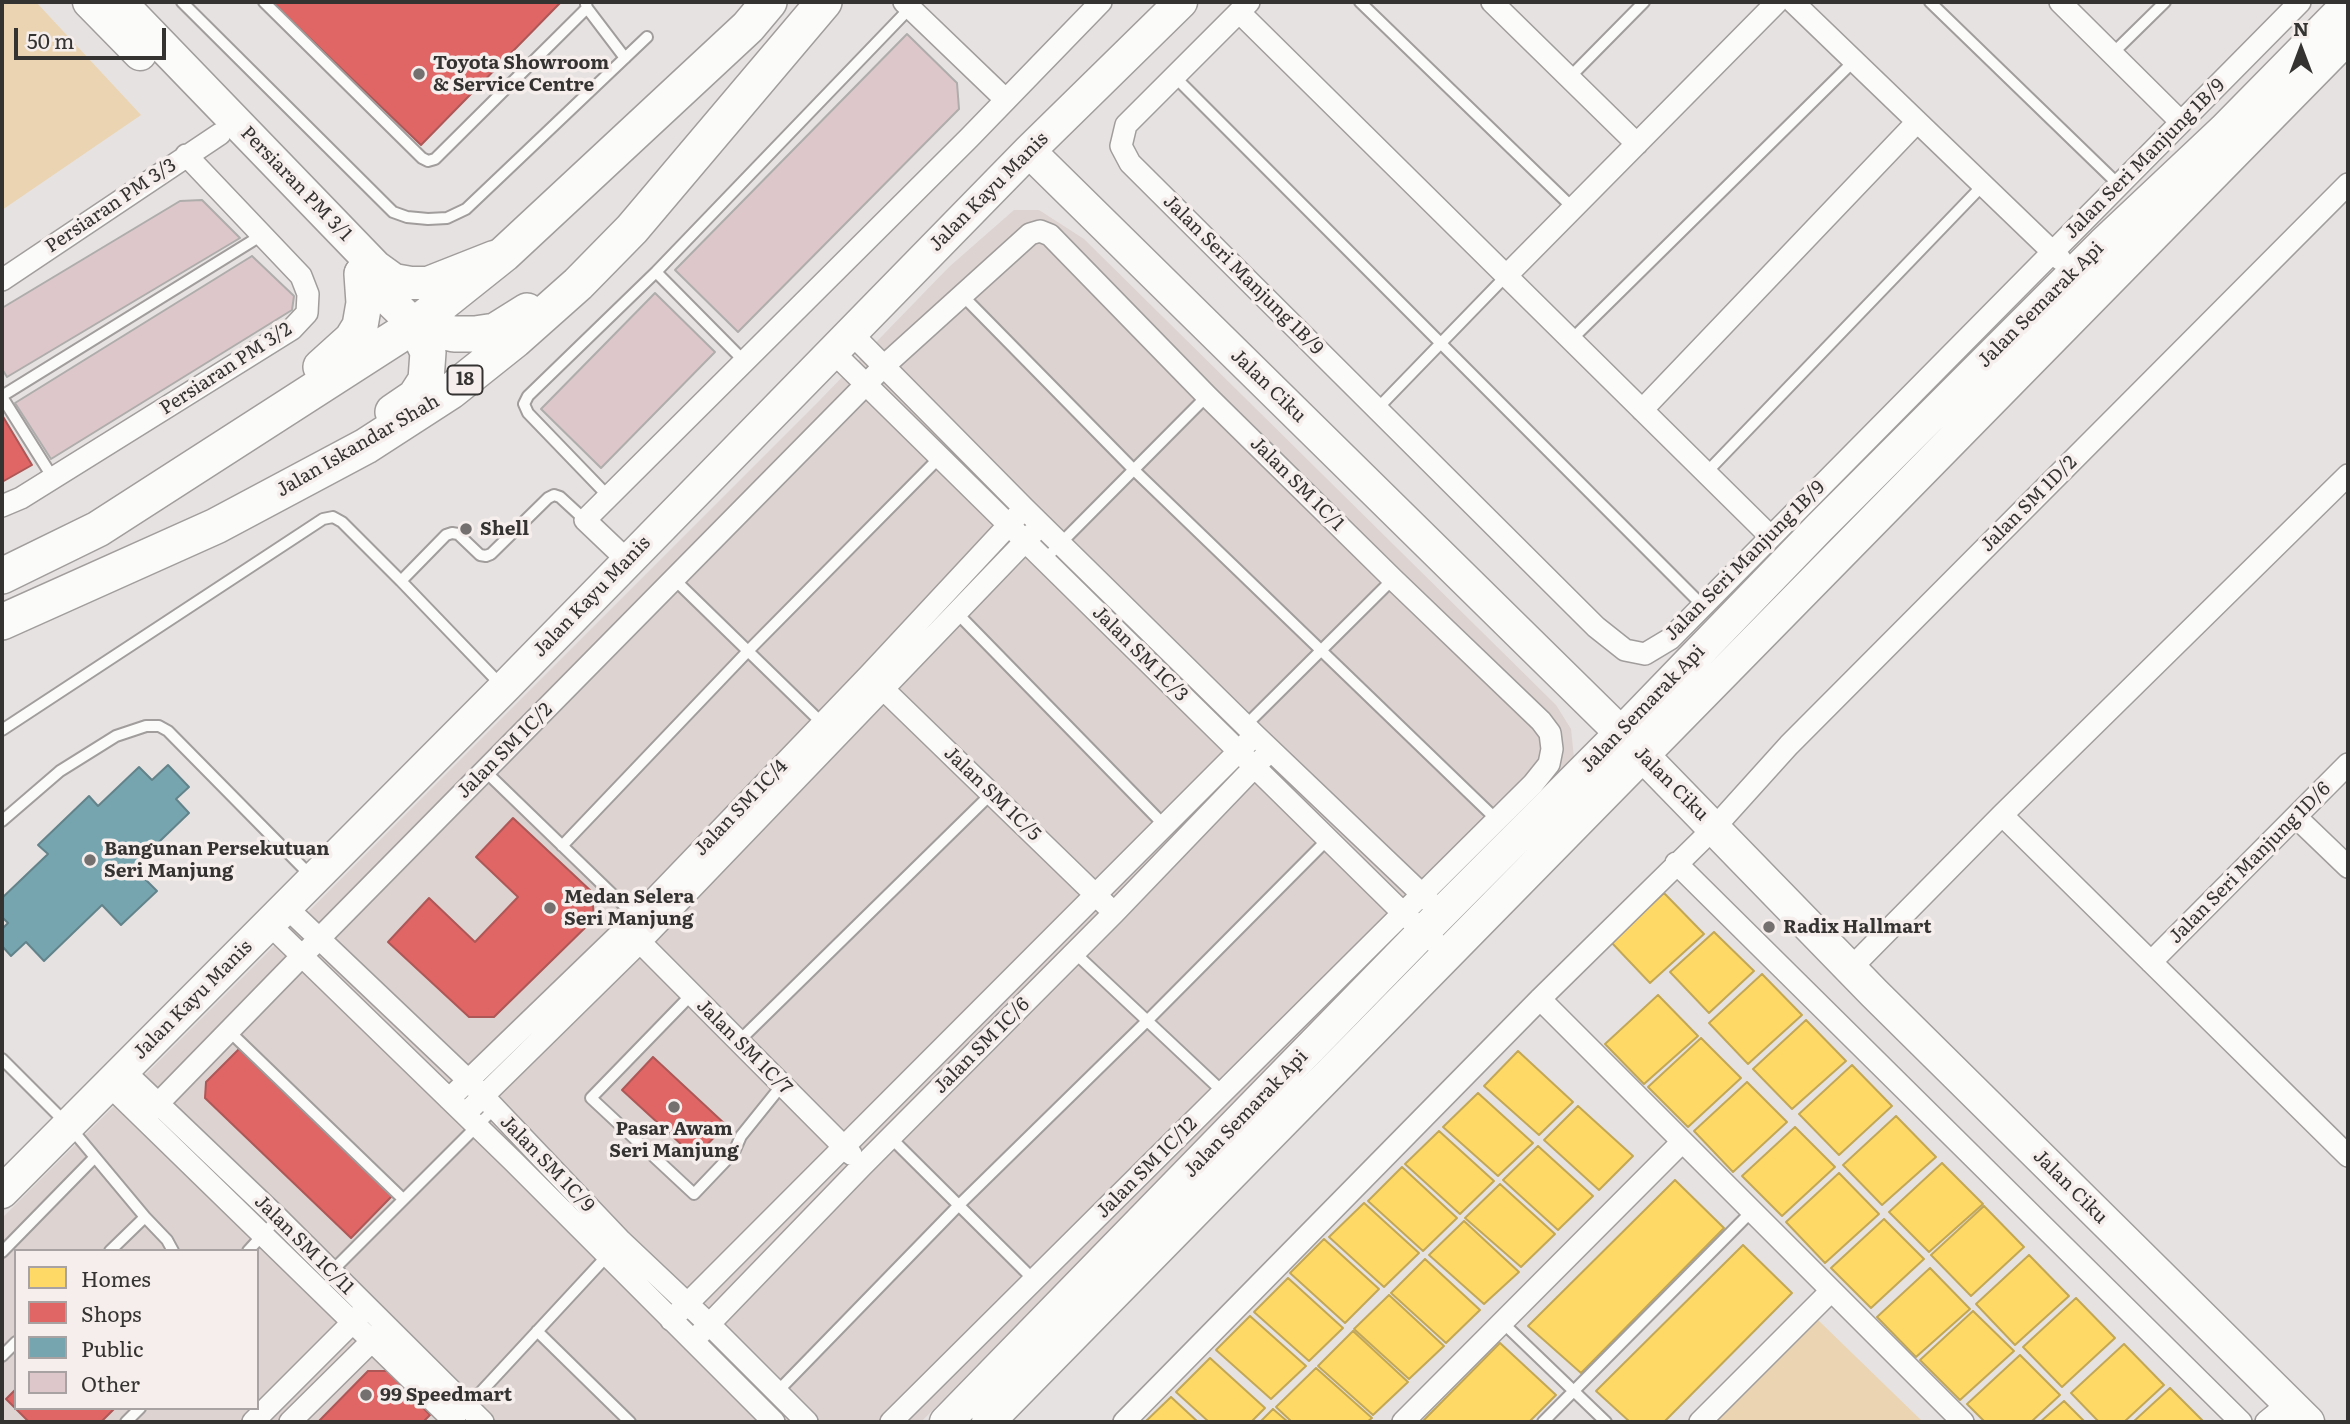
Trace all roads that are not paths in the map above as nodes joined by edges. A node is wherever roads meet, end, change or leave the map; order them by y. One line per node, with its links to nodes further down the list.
1 (89, 2): 32 (street, Persiaran PM 3/1)
2 (120, 2): 42 (street, Persiaran PM 3/1)
3 (182, 2): 25 (lane)
4 (264, 2): 18 (lane)
5 (769, 2): 42 (main road)
6 (824, 2): 40 (main road, Jalan Iskandar Shah / 18)
7 (1101, 2): 29 (street)
8 (1181, 2): 34 (street, Jalan Kayu Manis)
9 (1360, 2): 39 (lane)
10 (1644, 2): 28 (lane)
11 (1777, 2): 33 (street)
12 (1793, 2): 26 (street)
13 (1930, 2): 38 (lane)
14 (2060, 2): 24 (street)
15 (2165, 2): 24 (lane)
16 (2300, 2): 31 (street, Jalan Seri Manjung 1B/9)
17 (2348, 4): 45 (street, Jalan Semarak Api)
18 (586, 5): 25 (lane)
19 (907, 5): 29 (street); 43 (lane)
20 (1505, 6): 28 (street)
21 (1244, 7): 27 (street); 46 (street)
22 (647, 37): 25 (lane)
23 (2348, 37): 45 (street, Jalan Semarak Api)
24 (2112, 54): 31 (street)
25 (625, 58)
26 (1854, 61): 30 (street); 50 (lane)
27 (1175, 77): 52 (lane); 58 (street, Jalan Seri Manjung 1B/9)
28 (1569, 78): 33 (street)
29 (1006, 100): 53 (street)
30 (1917, 122): 37 (street); 59 (street)
31 (2181, 122): 38 (street, Jalan Seri Manjung 1B/9)
32 (220, 134): 35 (street, Persiaran PM 3/3); 44 (street, Persiaran PM 3/1)
33 (1637, 144): 39 (street)
34 (1029, 152): 51 (street, Jalan Kayu Manis); 92 (street, Jalan Ciku)
35 (186, 156): 41 (street, Persiaran PM 3/2); 47 (street, Persiaran PM 3/3)
36 (2348, 184): 104 (street, Jalan SM 1D/2)
37 (1983, 185): 45 (street); 63 (lane)
38 (2119, 185): 45 (street, Jalan Seri Manjung 1B/9)
39 (1573, 208): 46 (street)
40 (632, 229): 49 (main road); 72 (main road, Jalan Iskandar Shah / 18)
41 (262, 235): 56 (lane); 65 (street, Persiaran PM 3/2)
42 (504, 254): 49 (main road)
43 (656, 272): 53 (lane); 66 (lane)
44 (362, 274): 49 (street, Persiaran PM 3/1); 60 (main road)
45 (2073, 274): 73 (street, Jalan Seri Manjung 1B/9); 92 (street, Jalan Semarak Api)
46 (1506, 276): 50 (street); 52 (lane)
47 (2, 280)
48 (962, 295): 54 (street, Jalan SM 1C/1); 57 (street, Jalan SM 1C/1); 62 (lane)
49 (415, 325): 60 (main road); 72 (main road)
50 (1571, 340): 59 (street)
51 (841, 342): 54 (street, Jalan SM 1C/3); 55 (street, Jalan SM 1C/3); 77 (street, Jalan Kayu Manis)
52 (1440, 344): 58 (lane); 82 (lane)
53 (745, 362): 66 (street)
54 (884, 366): 55 (street, Jalan SM 1C/1); 68 (street, Jalan SM 1C/3)
55 (867, 386): 61 (street, Jalan SM 1C/3); 80 (street, Jalan SM 1C/2)
56 (2, 396): 65 (lane)
57 (1207, 396): 62 (lane); 79 (street, Jalan SM 1C/1)
58 (1377, 409): 82 (street, Jalan Seri Manjung 1B/9)
59 (1642, 410): 63 (street)
60 (242, 437): 78 (main road)
61 (940, 457): 70 (street, Jalan SM 1C/3); 85 (lane)
62 (1134, 470): 75 (lane); 86 (lane)
63 (1706, 473): 73 (street)
64 (2348, 475): 99 (street)
65 (53, 478): 67 (street, Persiaran PM 3/2)
66 (608, 496): 69 (street)
67 (2, 506)
68 (1024, 508): 70 (street, Jalan SM 1C/4); 71 (street, Jalan SM 1C/3)
69 (585, 520): 77 (street); 81 (lane)
70 (1010, 525): 74 (street, Jalan SM 1C/3); 87 (street, Jalan SM 1C/4)
71 (1041, 525): 74 (street, Jalan SM 1C/4); 75 (street, Jalan SM 1C/3)
72 (216, 526): 84 (main road, Jalan Iskandar Shah / 18)
73 (1771, 537): 82 (street, Jalan Seri Manjung 1B/9)
74 (1026, 541): 76 (street, Jalan SM 1C/3); 83 (street, Jalan SM 1C/4)
75 (1061, 544): 76 (lane); 91 (street, Jalan SM 1C/3)
76 (1045, 559): 93 (street, Jalan SM 1C/3)
77 (627, 560): 88 (street, Jalan Kayu Manis)
78 (2, 576)
79 (1393, 579): 86 (lane); 101 (street, Jalan SM 1C/1)
80 (675, 580): 85 (lane); 97 (street, Jalan SM 1C/2)
81 (401, 581): 88 (lane); 90 (lane)
82 (1703, 606)
83 (957, 614): 87 (street, Jalan SM 1C/4); 103 (lane)
84 (2, 622)
85 (748, 651): 89 (lane); 106 (lane)
86 (1320, 651): 91 (lane); 101 (lane)
87 (877, 683): 89 (street, Jalan SM 1C/4); 98 (street, Jalan SM 1C/5); 114 (street, Jalan SM 1C/4)
88 (504, 688): 109 (street, Jalan Kayu Manis)
89 (823, 724): 114 (street, Jalan SM 1C/4)
90 (2, 730)
91 (1250, 730): 93 (street, Jalan SM 1C/6); 94 (street, Jalan SM 1C/3)
92 (1632, 744): 104 (street, Jalan Ciku); 112 (street, Jalan Semarak Api); 116 (street, Jalan Semarak Api)
93 (1234, 747): 96 (street, Jalan SM 1C/3); 103 (street, Jalan SM 1C/6)
94 (1270, 750): 96 (street, Jalan SM 1C/6); 112 (street, Jalan SM 1C/3)
95 (2348, 764): 100 (street, Jalan Seri Manjung 1D/6)
96 (1254, 768): 105 (street, Jalan SM 1C/3); 111 (street, Jalan SM 1C/6)
97 (485, 771): 106 (lane); 115 (street, Jalan SM 1C/2)
98 (991, 794): 110 (street, Jalan SM 1C/5); 125 (lane)
99 (2002, 815): 119 (street); 120 (street)
100 (2296, 817): 108 (street); 119 (street, Jalan Seri Manjung 1D/6)
101 (1497, 820): 112 (street, Jalan SM 1C/1)
102 (2, 821): 109 (lane)
103 (1165, 826): 110 (street, Jalan SM 1C/6)
104 (1714, 827): 107 (street, Jalan SM 1D/2); 120 (street, Jalan Ciku)
105 (1328, 839): 112 (street, Jalan SM 1C/3); 123 (lane)
106 (562, 846): 114 (lane)
107 (1676, 863): 122 (street, Jalan SM 1D/2); 183 (street)
108 (2348, 867)
109 (314, 879): 113 (street, Jalan Kayu Manis)
110 (1097, 896): 111 (street, Jalan SM 1C/5); 138 (street, Jalan SM 1C/6)
111 (1114, 913): 117 (street, Jalan SM 1C/6)
112 (1422, 913): 116 (street, Jalan SM 1C/3); 130 (street, Jalan SM 1C/12); 175 (street, Jalan Semarak Api)
113 (278, 915): 115 (street, Jalan SM 1C/9); 118 (street, Jalan SM 1C/9); 127 (street, Jalan Kayu Manis)
114 (638, 930): 121 (street, Jalan SM 1C/7); 128 (street, Jalan SM 1C/4); 132 (street, Jalan SM 1C/4)
115 (320, 939): 118 (street, Jalan SM 1C/2); 128 (street, Jalan SM 1C/9)
116 (1457, 946): 176 (street, Jalan Semarak Api)
117 (1075, 953): 123 (lane); 136 (street, Jalan SM 1C/6)
118 (302, 956): 124 (street, Jalan SM 1C/2); 131 (street, Jalan SM 1C/9)
119 (2151, 962): 139 (street)
120 (1851, 968): 167 (street, Jalan Ciku)
121 (692, 994): 125 (street, Jalan SM 1C/7); 129 (lane)
122 (1539, 999): 137 (street); 177 (street, Jalan SM 1D/2)
123 (1147, 1021): 130 (lane); 144 (lane)
124 (229, 1031): 133 (street, Jalan SM 1C/2); 143 (lane)
125 (738, 1041): 129 (street, Jalan SM 1C/7)
126 (2, 1059): 135 (lane)
127 (116, 1077): 133 (street, Jalan SM 1C/11); 135 (street, Jalan Kayu Manis)
128 (468, 1080): 131 (street, Jalan SM 1C/4); 132 (street, Jalan SM 1C/9)
129 (782, 1084): 138 (street, Jalan SM 1C/7)
130 (1223, 1092): 154 (street, Jalan SM 1C/12)
131 (449, 1099): 134 (street, Jalan SM 1C/9)
132 (489, 1103): 134 (street, Jalan SM 1C/4); 156 (street, Jalan SM 1C/9)
133 (151, 1111): 147 (street, Jalan SM 1C/11)
134 (471, 1120): 143 (lane); 152 (street, Jalan SM 1C/9)
135 (69, 1126): 140 (lane); 142 (street, Jalan Kayu Manis)
136 (891, 1138): 141 (street, Jalan SM 1C/6); 144 (lane)
137 (1682, 1142): 145 (street); 159 (street)
138 (843, 1146): 141 (street, Jalan SM 1C/7); 156 (street, Jalan SM 1C/6)
139 (2348, 1156)
140 (95, 1157): 146 (lane); 151 (lane)
141 (862, 1166): 160 (street, Jalan SM 1C/6)
142 (2, 1192)
143 (403, 1199): 153 (lane)
144 (959, 1205): 154 (lane); 165 (lane)
145 (1752, 1212): 155 (street); 164 (lane)
146 (145, 1216): 148 (lane); 149 (lane)
147 (270, 1226): 150 (lane); 153 (street, Jalan SM 1C/11); 157 (street, Jalan SM 1C/11)
148 (112, 1249)
149 (172, 1249)
150 (249, 1249)
151 (2, 1252)
152 (607, 1256): 158 (street, Jalan SM 1C/9); 161 (lane)
153 (331, 1272): 157 (street, Jalan SM 1C/11)
154 (1034, 1280): 174 (street, Jalan SM 1C/12)
155 (1831, 1291): 181 (street); 182 (street)
156 (688, 1304): 158 (street, Jalan SM 1C/6); 160 (street, Jalan SM 1C/9)
157 (360, 1315): 162 (street, Jalan SM 1C/11); 168 (street)
158 (671, 1320): 163 (street, Jalan SM 1C/9)
159 (1503, 1322): 164 (lane); 178 (street)
160 (710, 1325): 163 (street, Jalan SM 1C/6); 165 (street, Jalan SM 1C/9)
161 (537, 1331): 166 (lane); 171 (lane)
162 (379, 1334): 166 (street, Jalan SM 1C/11); 169 (street)
163 (693, 1341): 172 (street, Jalan SM 1C/9)
164 (1574, 1391): 179 (lane); 180 (lane)
165 (777, 1392): 173 (street, Jalan SM 1C/9)
166 (450, 1416): 170 (street, Jalan SM 1C/11)
167 (2287, 1416)
168 (253, 1422)
169 (290, 1422)
170 (483, 1422)
171 (630, 1422)
172 (774, 1422)
173 (807, 1422)
174 (891, 1422)
175 (946, 1422)
176 (988, 1422)
177 (1124, 1422)
178 (1403, 1422)
179 (1543, 1422)
180 (1605, 1422)
181 (1700, 1422)
182 (1963, 1422)
183 (2241, 1422)

